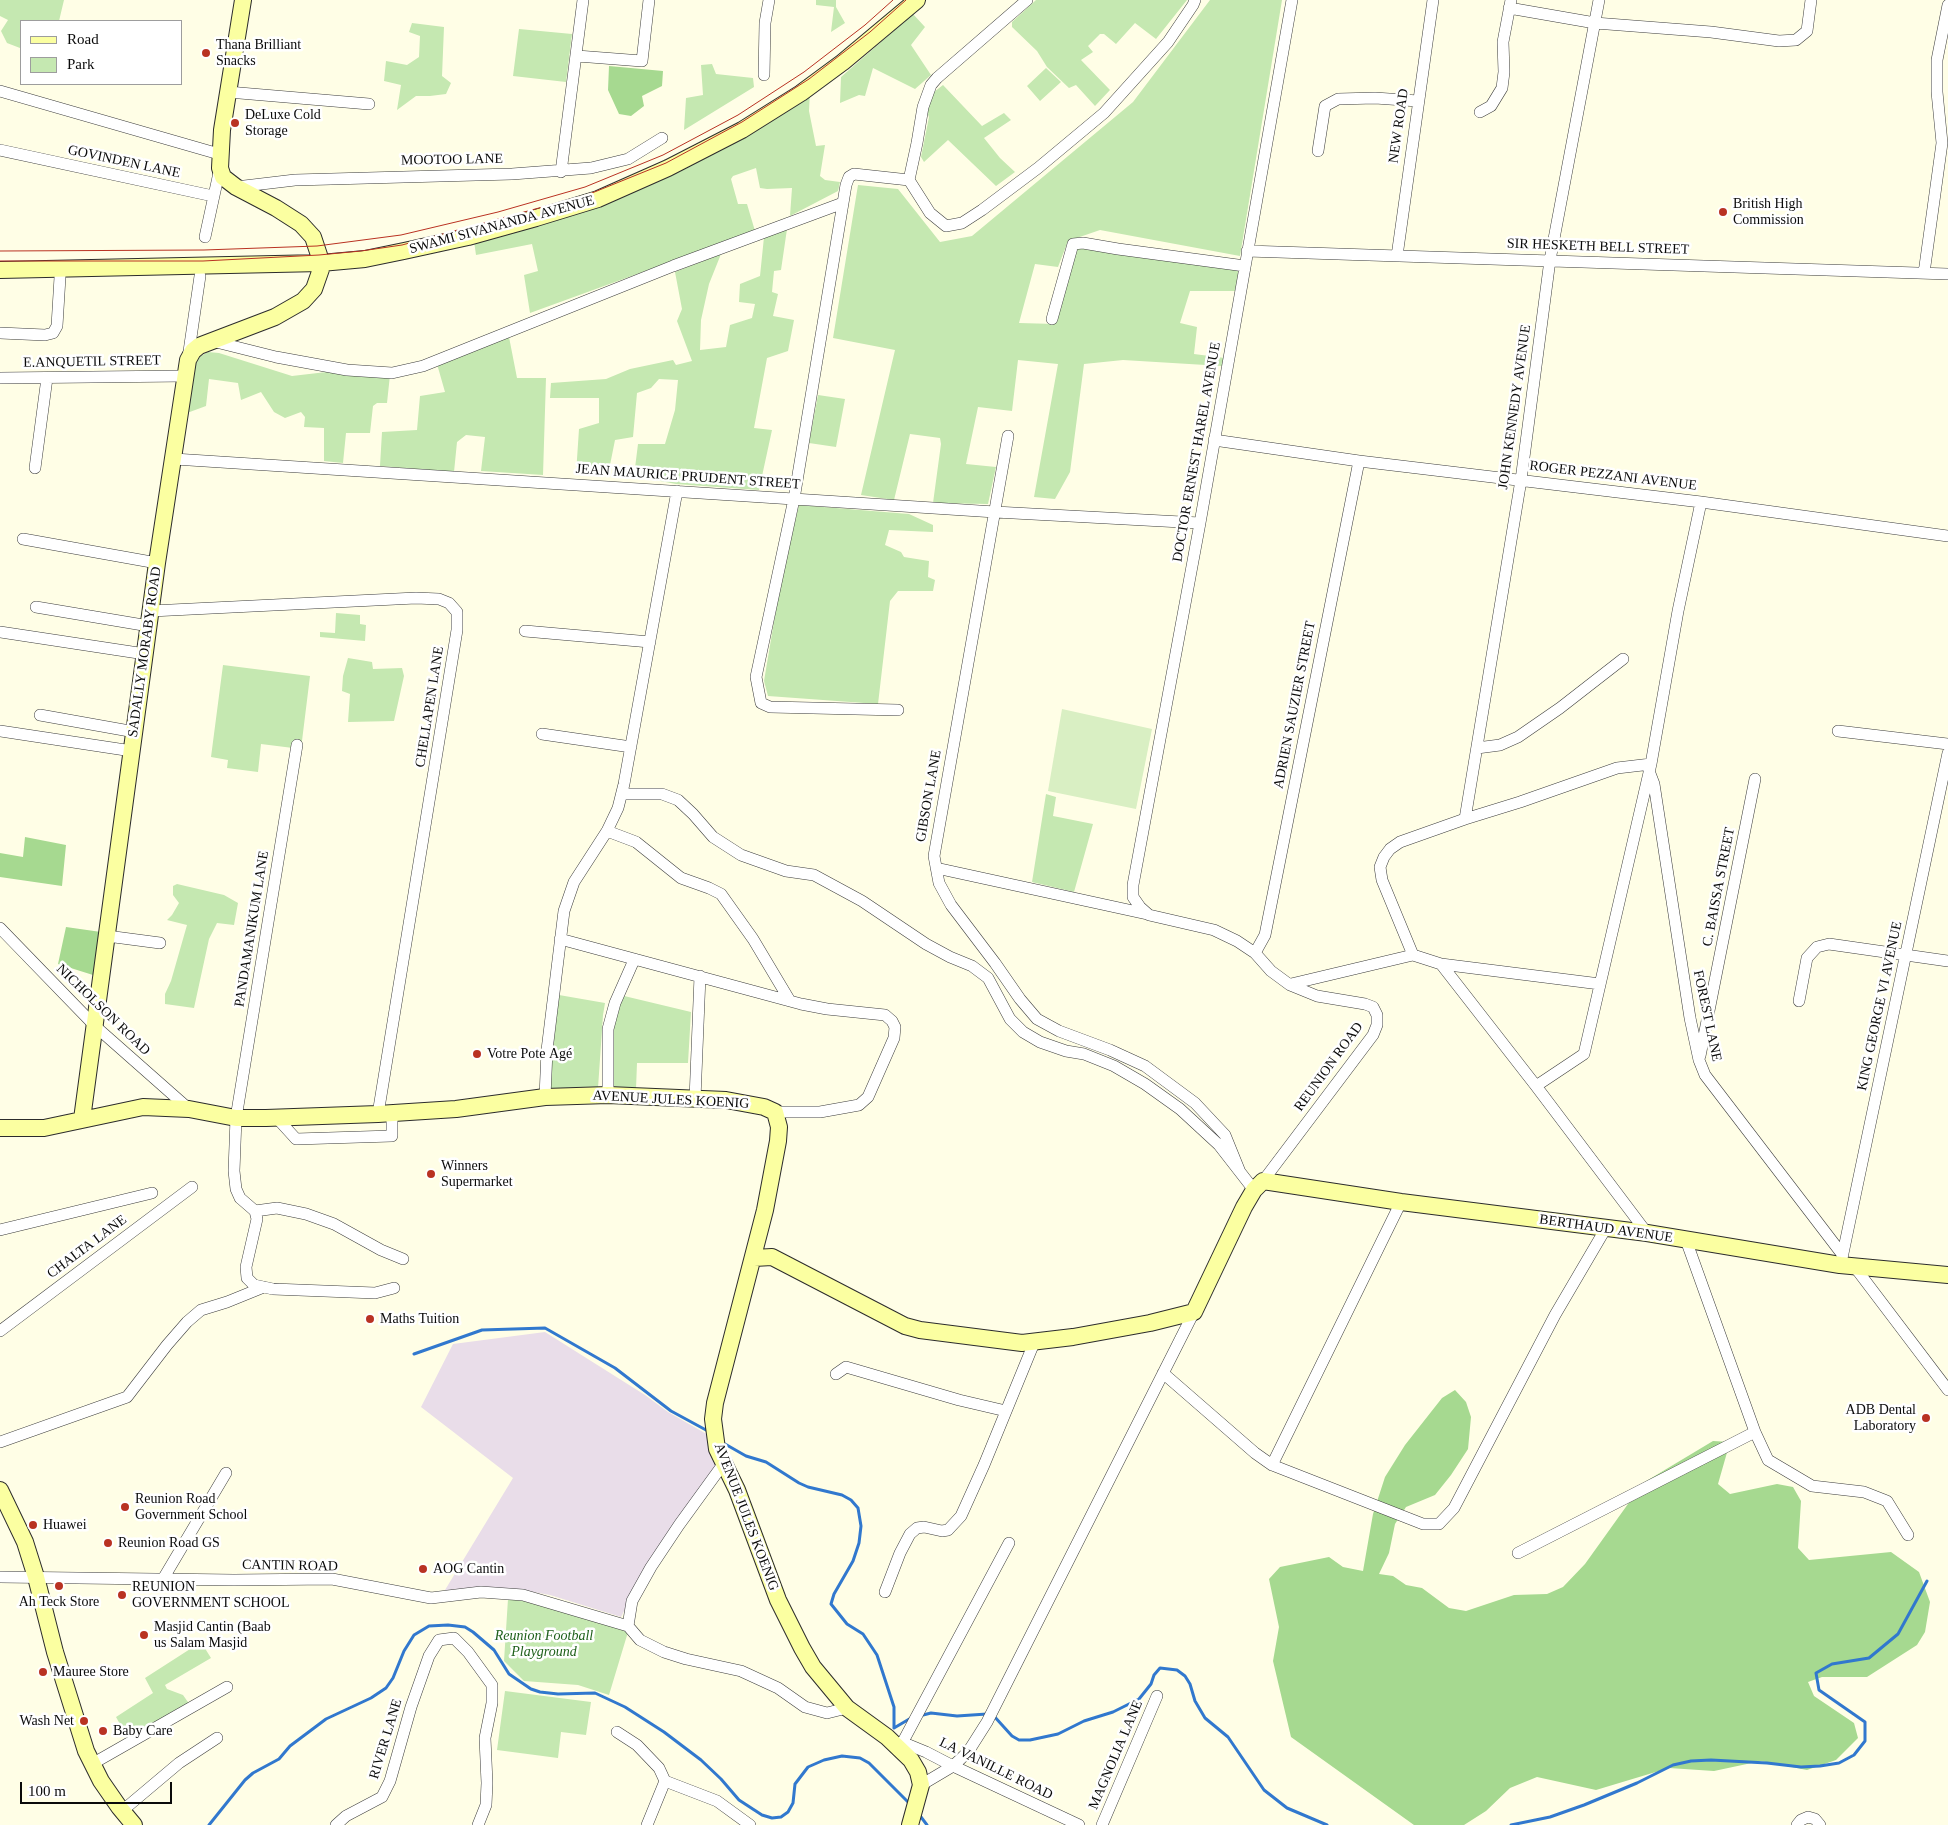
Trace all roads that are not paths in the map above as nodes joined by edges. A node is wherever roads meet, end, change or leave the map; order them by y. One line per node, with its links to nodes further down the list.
1 (243, 0): 18 (street)
2 (583, 0): 15 (street)
3 (649, 0): 15 (street)
4 (769, 0): 16 (street)
5 (917, 0): 35 (street, SWAMI SIVANANDA AVENUE)
6 (1027, 0): 27 (street)
7 (1195, 0): 27 (street)
8 (1292, 0): 32 (street, DOCTOR ERNEST HAREL AVENUE)
9 (1433, 0): 19 (street, NEW ROAD)
10 (1599, 0): 14 (street, JOHN KENNEDY AVENUE)
11 (1812, 0): 14 (street)
12 (1510, 4): 14 (street); 21 (street)
13 (1948, 5): 38 (street)
14 (1595, 22): 34 (street, JOHN KENNEDY AVENUE)
15 (577, 56): 26 (street)
16 (764, 75)
17 (0, 91): 25 (street)
18 (228, 92): 20 (street); 25 (street)
19 (1418, 101): 24 (street); 33 (street, NEW ROAD)
20 (369, 104)
21 (1480, 112)
22 (662, 138): 26 (street, MOOTOO LANE)
23 (0, 150): 29 (street, GOVINDEN LANE)
24 (1318, 151)
25 (220, 161): 28 (street); 29 (street)
26 (561, 172): 28 (street, MOOTOO LANE)
27 (909, 180): 30 (street)
28 (236, 187): 35 (street)
29 (213, 196): 31 (street)
30 (843, 203): 44 (street); 55 (street)
31 (205, 237)
32 (1247, 251): 33 (street, SIR HESKETH BELL STREET); 36 (street, DOCTOR ERNEST HAREL AVENUE)
33 (1397, 256): 34 (street, SIR HESKETH BELL STREET)
34 (1550, 260): 38 (street, SIR HESKETH BELL STREET); 53 (street, JOHN KENNEDY AVENUE)
35 (321, 263): 37 (street, SWAMI SIVANANDA AVENUE); 44 (street)
36 (1245, 266): 42 (street); 49 (street, DOCTOR ERNEST HAREL AVENUE)
37 (0, 270)
38 (1924, 273): 39 (street, SIR HESKETH BELL STREET)
39 (1948, 274)
40 (200, 276): 45 (street)
41 (60, 278): 43 (street)
42 (1052, 319)
43 (0, 333)
44 (212, 342): 45 (street)
45 (186, 368): 47 (street, E.ANQUETIL STREET); 50 (street, SADALLY MORABY ROAD)
46 (0, 378): 47 (street, E.ANQUETIL STREET)
47 (47, 378): 52 (street)
48 (1008, 436): 57 (street, GIBSON LANE)
49 (1214, 440): 51 (street, ROGER PEZZANI AVENUE); 58 (street, DOCTOR ERNEST HAREL AVENUE)
50 (174, 459): 54 (street, JEAN MAURICE PRUDENT STREET); 61 (street, SADALLY MORABY ROAD)
51 (1359, 461): 53 (street, ROGER PEZZANI AVENUE); 92 (street, ADRIEN SAUZIER STREET)
52 (36, 468)
53 (1521, 480): 56 (street, ROGER PEZZANI AVENUE); 78 (street, JOHN KENNEDY AVENUE)
54 (677, 492): 55 (street, JEAN MAURICE PRUDENT STREET); 66 (street)
55 (794, 499): 57 (street, JEAN MAURICE PRUDENT STREET); 69 (street)
56 (1701, 502): 59 (street, ROGER PEZZANI AVENUE); 81 (street)
57 (995, 512): 58 (street, JEAN MAURICE PRUDENT STREET); 86 (street, GIBSON LANE)
58 (1200, 523): 87 (street, DOCTOR ERNEST HAREL AVENUE)
59 (1948, 536)
60 (23, 539): 61 (street)
61 (157, 563): 63 (street, SADALLY MORABY ROAD)
62 (36, 607): 63 (street)
63 (150, 618): 67 (street, SADALLY MORABY ROAD); 111 (street, CHELLAPEN LANE)
64 (525, 631): 66 (street)
65 (0, 632): 67 (street)
66 (650, 642): 77 (street)
67 (145, 654): 73 (street, SADALLY MORABY ROAD)
68 (1623, 659): 78 (street)
69 (898, 710)
70 (40, 715): 73 (street)
71 (0, 730): 79 (street)
72 (1838, 731): 75 (street)
73 (135, 732): 79 (street, SADALLY MORABY ROAD)
74 (542, 734): 77 (street)
75 (1948, 744)
76 (296, 745): 112 (street, PANDAMANIKUM LANE)
77 (631, 747): 83 (street)
78 (1477, 748): 84 (street, JOHN KENNEDY AVENUE)
79 (132, 752): 89 (street, SADALLY MORABY ROAD)
80 (1948, 753): 94 (street, KING GEORGE VI AVENUE)
81 (1650, 767): 84 (street); 99 (street); 104 (street, FOREST LANE)
82 (1756, 779): 104 (street, C. BAISSA STREET)
83 (622, 794): 85 (street); 116 (street)
84 (1465, 819): 93 (street)
85 (607, 831): 90 (street); 101 (street)
86 (936, 868): 87 (street, REUNION ROAD); 116 (street, GIBSON LANE)
87 (1144, 911): 92 (street, REUNION ROAD)
88 (0, 928): 103 (street, NICHOLSON ROAD)
89 (107, 936): 91 (street); 103 (street, SADALLY MORABY ROAD)
90 (560, 940): 95 (street); 107 (street)
91 (160, 943)
92 (1255, 953): 100 (street, REUNION ROAD)
93 (1412, 955): 97 (street); 100 (street)
94 (1906, 955): 96 (street); 102 (street); 130 (street, KING GEORGE VI AVENUE)
95 (634, 960): 98 (street); 106 (street)
96 (1948, 960)
97 (1441, 964): 99 (street); 105 (street)
98 (700, 976): 101 (street); 108 (street)
99 (1600, 984): 105 (street)
100 (1290, 985): 117 (street, REUNION ROAD)
101 (790, 1001): 110 (street)
102 (1799, 1001)
103 (94, 1026): 109 (street, NICHOLSON ROAD); 114 (street, SADALLY MORABY ROAD)
104 (1699, 1060): 130 (street, FOREST LANE)
105 (1536, 1086): 125 (street)
106 (608, 1095): 107 (street, AVENUE JULES KOENIG); 108 (street, AVENUE JULES KOENIG)
107 (545, 1097): 111 (street, AVENUE JULES KOENIG)
108 (695, 1099): 110 (street, AVENUE JULES KOENIG)
109 (189, 1109): 112 (street, AVENUE JULES KOENIG); 114 (street, AVENUE JULES KOENIG)
110 (775, 1112): 121 (street, AVENUE JULES KOENIG)
111 (385, 1114): 113 (street, AVENUE JULES KOENIG); 113 (street)
112 (236, 1118): 113 (street, AVENUE JULES KOENIG); 122 (street, PANDAMANIKUM LANE)
113 (276, 1118)
114 (82, 1119): 115 (street, AVENUE JULES KOENIG)
115 (0, 1128)
116 (1240, 1172): 117 (street)
117 (1259, 1186): 120 (street, BERTHAUD AVENUE); 135 (street)
118 (192, 1187): 136 (street, CHALTA LANE)
119 (152, 1193): 124 (street)
120 (1401, 1202): 123 (street, BERTHAUD AVENUE); 145 (street)
121 (765, 1210): 127 (street); 128 (street, AVENUE JULES KOENIG)
122 (255, 1211): 129 (street); 133 (street)
123 (1606, 1228): 125 (street, BERTHAUD AVENUE); 145 (street)
124 (0, 1230)
125 (1647, 1233): 126 (street, BERTHAUD AVENUE)
126 (1686, 1240): 130 (street, BERTHAUD AVENUE); 142 (street)
127 (774, 1247): 128 (street); 131 (street)
128 (756, 1252): 131 (street); 144 (street, AVENUE JULES KOENIG)
129 (403, 1259)
130 (1845, 1262): 132 (street, BERTHAUD AVENUE); 140 (street, FOREST LANE)
131 (790, 1265): 137 (street)
132 (1948, 1275)
133 (259, 1286): 134 (street); 143 (street)
134 (394, 1288)
135 (1194, 1312): 137 (street); 138 (street)
136 (0, 1331)
137 (1034, 1343): 141 (street)
138 (1163, 1373): 145 (street); 163 (street)
139 (836, 1374): 141 (street)
140 (1948, 1390)
141 (1006, 1411): 154 (street)
142 (1755, 1432): 148 (street); 150 (street)
143 (0, 1442)
144 (724, 1463): 155 (street); 158 (street, AVENUE JULES KOENIG)
145 (1272, 1465)
146 (226, 1473): 153 (street)
147 (0, 1490): 152 (street)
148 (1908, 1535)
149 (1009, 1543): 161 (street)
150 (1518, 1553)
151 (0, 1577): 152 (street, CANTIN ROAD)
152 (36, 1577): 153 (street, CANTIN ROAD); 162 (street)
153 (163, 1579): 155 (street, CANTIN ROAD)
154 (885, 1592)
155 (628, 1626): 158 (street)
156 (227, 1687): 162 (street)
157 (1157, 1696): 174 (street, MAGNOLIA LANE)
158 (847, 1708): 161 (street, AVENUE JULES KOENIG)
159 (616, 1732): 164 (street)
160 (217, 1738): 166 (street)
161 (905, 1755): 163 (street, LA VANILLE ROAD); 165 (street)
162 (92, 1764): 166 (street)
163 (953, 1766): 165 (street); 173 (street, LA VANILLE ROAD)
164 (665, 1781): 171 (street); 172 (street)
165 (920, 1790): 167 (street)
166 (122, 1811): 168 (street)
167 (911, 1818)
168 (134, 1825)
169 (336, 1825): 170 (street, RIVER LANE)
170 (478, 1825)
171 (647, 1825)
172 (750, 1825)
173 (1079, 1825)
174 (1102, 1825)
175 (1797, 1825): 176 (street)
176 (1820, 1825)

